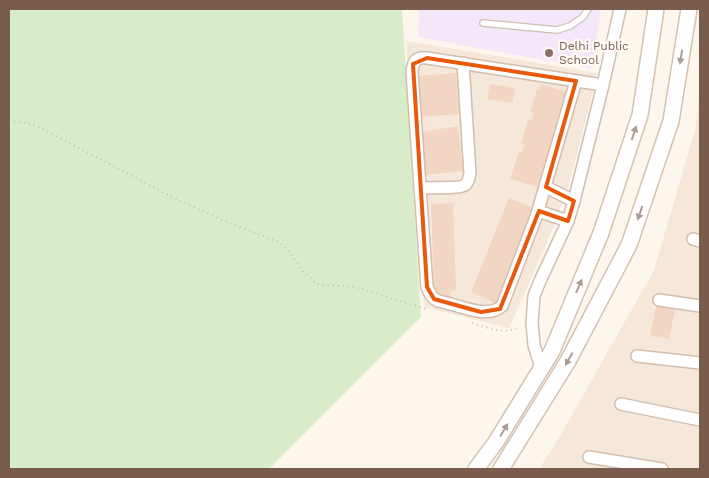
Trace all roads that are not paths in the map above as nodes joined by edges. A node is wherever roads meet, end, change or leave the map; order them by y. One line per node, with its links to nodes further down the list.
1 (588, 9): 5 (lane)
2 (620, 9): 8 (street)
3 (656, 9): 18 (street, one-way to 3)
4 (689, 9): 23 (street, one-way to 23)
5 (483, 23)
6 (463, 63): 7 (street); 10 (street); 10 (street)
7 (576, 81): 8 (street); 9 (street)
8 (603, 85): 11 (street)
9 (546, 187): 11 (street); 12 (street)
10 (420, 188): 12 (street)
11 (574, 201): 13 (street)
12 (538, 211): 13 (street)
13 (568, 221): 18 (street)
14 (659, 300): 15 (street)
15 (700, 306)
16 (637, 356): 17 (street)
17 (700, 363)
18 (541, 368): 22 (street, one-way to 18)
19 (621, 404): 20 (street)
20 (700, 420)
21 (590, 457): 24 (street)
22 (476, 469)
23 (501, 469)
24 (662, 469)

